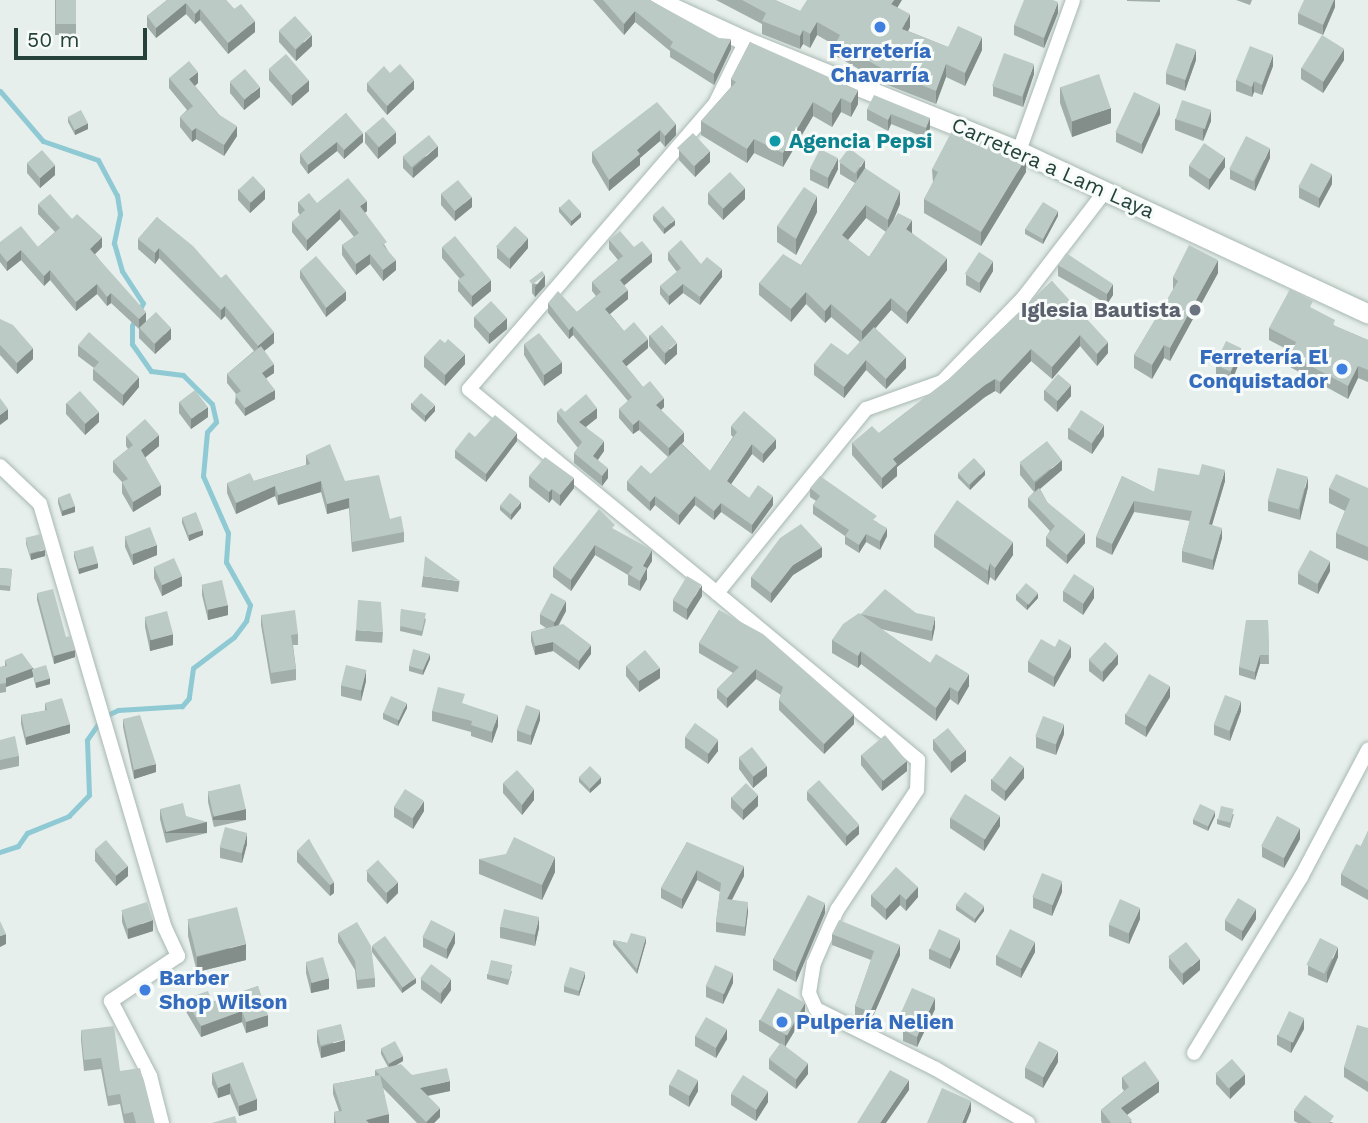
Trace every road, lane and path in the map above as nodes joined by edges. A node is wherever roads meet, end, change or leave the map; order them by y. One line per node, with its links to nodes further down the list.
1 (656, 0): 3 (main road, Carretera a Lam Laya)
2 (1073, 0): 4 (street)
3 (746, 41): 4 (main road, Carretera a Lam Laya); 8 (street)
4 (1019, 151): 5 (main road, Carretera a Lam Laya)
5 (1106, 190): 6 (main road, Carretera a Lam Laya); 8 (street)
6 (1368, 314)
7 (0, 466): 11 (street)
8 (717, 593): 12 (street)
9 (1368, 750): 10 (street)
10 (1194, 1053)
11 (162, 1123)
12 (1028, 1123)

